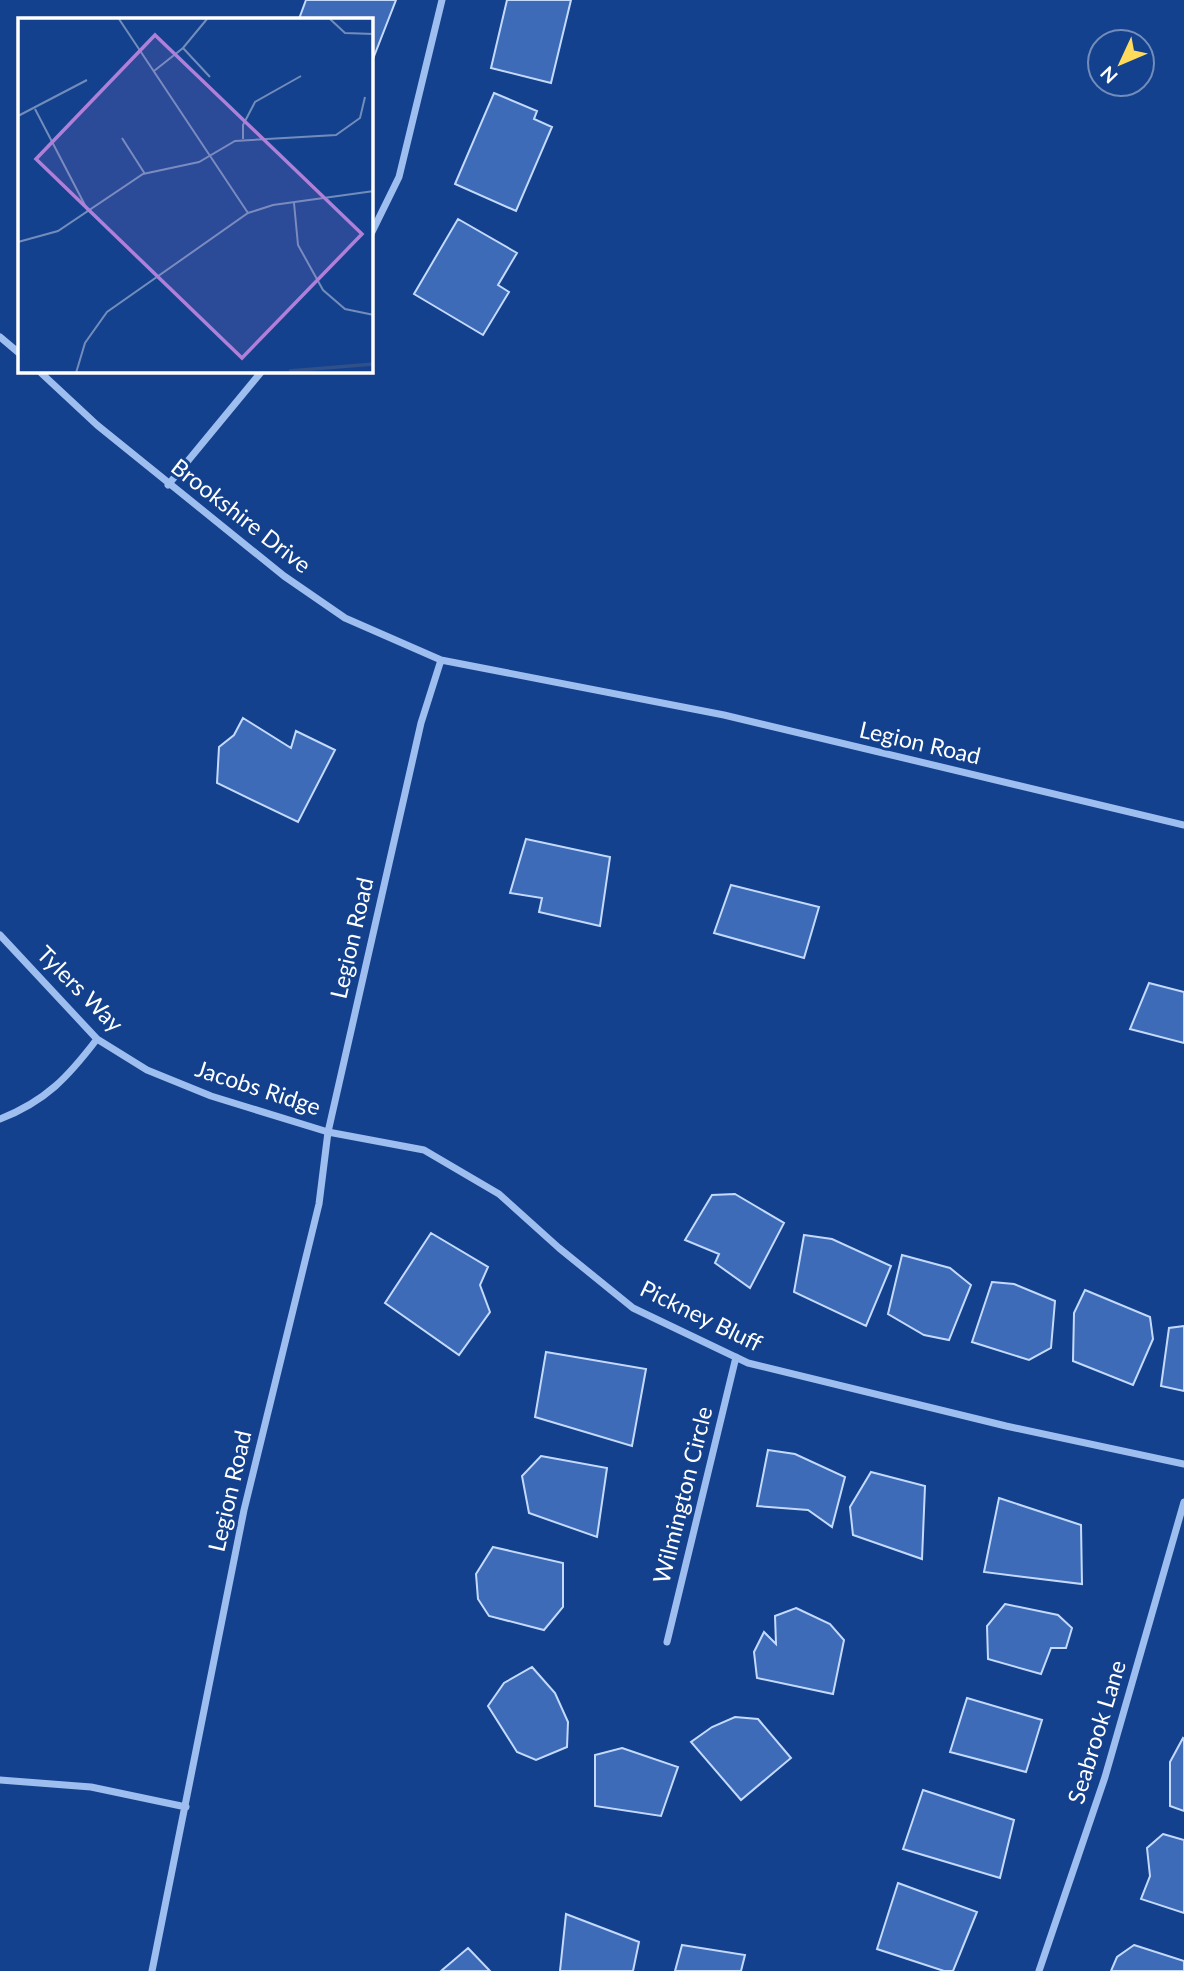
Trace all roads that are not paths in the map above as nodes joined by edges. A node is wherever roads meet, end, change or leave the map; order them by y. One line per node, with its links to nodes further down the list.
1 (442, 0): 2 (street)
2 (373, 230)
3 (0, 337): 4 (street)
4 (18, 352)
5 (41, 373): 7 (street, Brookshire Drive)
6 (260, 373): 7 (street)
7 (168, 485): 8 (street, Brookshire Drive)
8 (441, 660): 9 (street, Legion Road); 14 (street, Legion Road)
9 (1184, 825)
10 (0, 935): 11 (street, Tylers Way)
11 (97, 1039): 12 (street, Tylers Way); 13 (street)
12 (176, 1081): 14 (street, Jacobs Ridge)
13 (0, 1119)
14 (328, 1132): 15 (street, Pickney Bluff); 20 (street, Legion Road)
15 (736, 1357): 16 (street, Pickney Bluff); 18 (street, Wilmington Circle)
16 (1184, 1464)
17 (1184, 1502): 22 (street, Seabrook Lane)
18 (667, 1643)
19 (0, 1780): 20 (street)
20 (186, 1807): 21 (street, Legion Road)
21 (152, 1971)
22 (1040, 1971)

